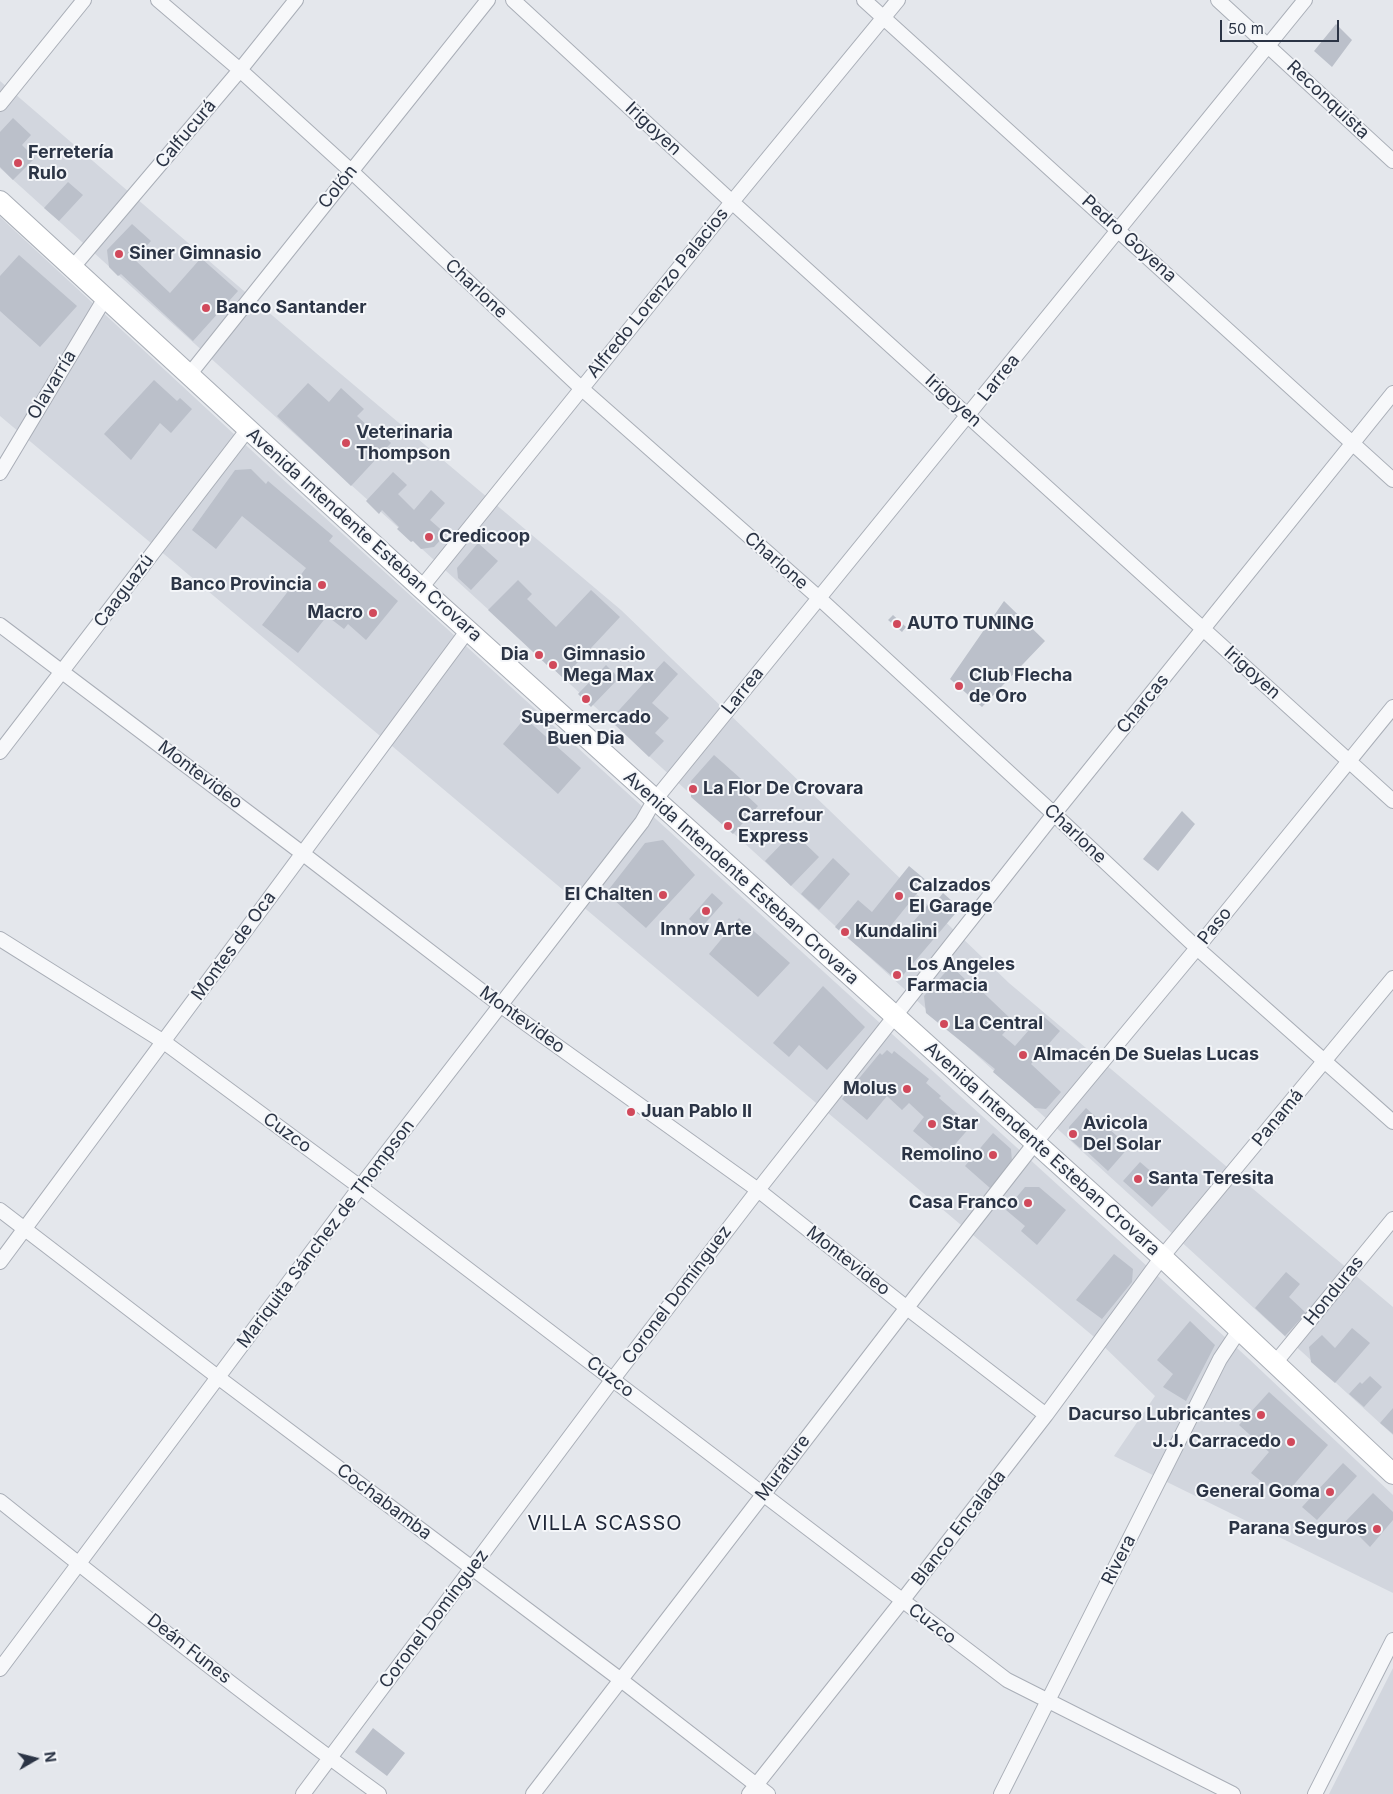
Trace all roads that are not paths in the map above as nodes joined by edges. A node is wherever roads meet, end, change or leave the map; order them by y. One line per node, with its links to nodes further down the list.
1 (84, 0): 13 (street)
2 (158, 0): 12 (street, Charlone)
3 (296, 0): 12 (street, Calfucurá)
4 (488, 0): 15 (street, Colón)
5 (513, 0): 17 (street, Irigoyen)
6 (864, 0): 10 (street, Pedro Goyena)
7 (898, 0): 10 (street, Alfredo Lorenzo Palacios)
8 (1218, 0): 11 (street, Reconquista)
9 (1305, 0): 11 (street, Larrea)
10 (884, 18): 17 (street, Alfredo Lorenzo Palacios); 18 (street, Pedro Goyena)
11 (1268, 46): 14 (street, Reconquista); 18 (street, Larrea)
12 (240, 70): 15 (street, Charlone); 19 (street, Calfucurá)
13 (0, 104)
14 (1393, 161)
15 (351, 171): 21 (street, Colón); 22 (street, Charlone)
16 (0, 201): 19 (main road, Avenida Intendente Esteban Crovara)
17 (732, 202): 22 (street, Alfredo Lorenzo Palacios); 24 (street, Irigoyen)
18 (1119, 230): 24 (street, Larrea); 26 (street, Pedro Goyena)
19 (73, 267): 20 (main road, Avenida Intendente Esteban Crovara)
20 (106, 298): 21 (main road, Avenida Intendente Esteban Crovara); 27 (street, Olavarría)
21 (189, 375): 25 (main road, Avenida Intendente Esteban Crovara)
22 (581, 388): 29 (street, Alfredo Lorenzo Palacios); 30 (street, Charlone)
23 (1393, 393): 26 (street, Charcas)
24 (969, 415): 30 (street, Larrea); 32 (street, Irigoyen)
25 (248, 429): 29 (main road, Avenida Intendente Esteban Crovara); 34 (street, Caaguazú)
26 (1352, 442): 28 (street, Pedro Goyena); 32 (street, Charcas)
27 (0, 473)
28 (1393, 480)
29 (421, 588): 33 (main road, Avenida Intendente Esteban Crovara)
30 (819, 598): 38 (street, Larrea); 40 (street, Charlone)
31 (0, 624): 34 (street, Montevideo)
32 (1203, 629): 37 (street, Irigoyen); 40 (street, Charcas)
33 (468, 630): 38 (main road, Avenida Intendente Esteban Crovara); 41 (street, Montes de Oca)
34 (63, 671): 36 (street, Caaguazú); 41 (street, Montevideo)
35 (1393, 707): 37 (street, Paso)
36 (0, 752)
37 (1349, 760): 39 (street, Irigoyen); 43 (street, Paso)
38 (654, 800): 45 (street, Mariquita Sánchez de Thompson); 46 (main road, Avenida Intendente Esteban Crovara)
39 (1393, 801)
40 (1054, 814): 43 (street, Charlone); 46 (street, Charcas)
41 (302, 853): 45 (street, Montevideo); 47 (street, Montes de Oca)
42 (0, 939): 47 (street, Cuzco)
43 (1197, 948): 48 (street, Charlone); 50 (street, Paso)
44 (1393, 978): 48 (street, Panamá)
45 (500, 1005): 51 (street, Mariquita Sánchez de Thompson); 52 (street, Montevideo)
46 (894, 1016): 50 (main road, Avenida Intendente Esteban Crovara); 52 (street, Coronel Domínguez)
47 (164, 1042): 51 (street, Cuzco); 55 (street, Montes de Oca)
48 (1325, 1061): 49 (street, Charlone); 56 (street, Panamá)
49 (1393, 1122)
50 (1035, 1144): 56 (main road, Avenida Intendente Esteban Crovara); 58 (street, Murature)
51 (360, 1187): 61 (street, Mariquita Sánchez de Thompson); 62 (street, Cuzco)
52 (758, 1190): 58 (street, Montevideo); 62 (street, Coronel Domínguez)
53 (0, 1210): 55 (street, Cochabamba)
54 (1393, 1219): 60 (street, Honduras)
55 (24, 1228): 57 (street, Montes de Oca); 61 (street, Cochabamba)
56 (1162, 1257): 59 (main road, Avenida Intendente Esteban Crovara); 63 (street, Blanco Encalada)
57 (0, 1262)
58 (906, 1308): 63 (street, Montevideo); 65 (street, Murature)
59 (1240, 1328): 60 (main road, Avenida Intendente Esteban Crovara); 73 (street, Rivera)
60 (1275, 1363): 64 (main road, Avenida Intendente Esteban Crovara)
61 (219, 1378): 67 (street, Mariquita Sánchez de Thompson); 68 (street, Cochabamba)
62 (613, 1379): 65 (street, Cuzco); 68 (street, Coronel Domínguez)
63 (1046, 1415): 69 (street, Blanco Encalada)
64 (1393, 1474)
65 (763, 1495): 69 (street, Cuzco); 72 (street, Murature)
66 (0, 1502): 67 (street, Deán Funes)
67 (79, 1564): 71 (street, Mariquita Sánchez de Thompson); 74 (street, Deán Funes)
68 (472, 1569): 72 (street, Cochabamba); 74 (street, Coronel Domínguez)
69 (902, 1602): 73 (street, Cuzco); 75 (street, Blanco Encalada)
70 (1393, 1640): 82 (street)
71 (0, 1669)
72 (621, 1680): 75 (street, Cochabamba); 78 (street, Murature)
73 (1048, 1701): 80 (street, Rivera); 81 (street, Cuzco)
74 (330, 1758): 76 (street, Coronel Domínguez); 77 (street, Deán Funes)
75 (752, 1789): 79 (street, Cochabamba)
76 (303, 1794)
77 (379, 1794)
78 (533, 1794)
79 (768, 1794)
80 (1001, 1794)
81 (1233, 1794)
82 (1315, 1794)

